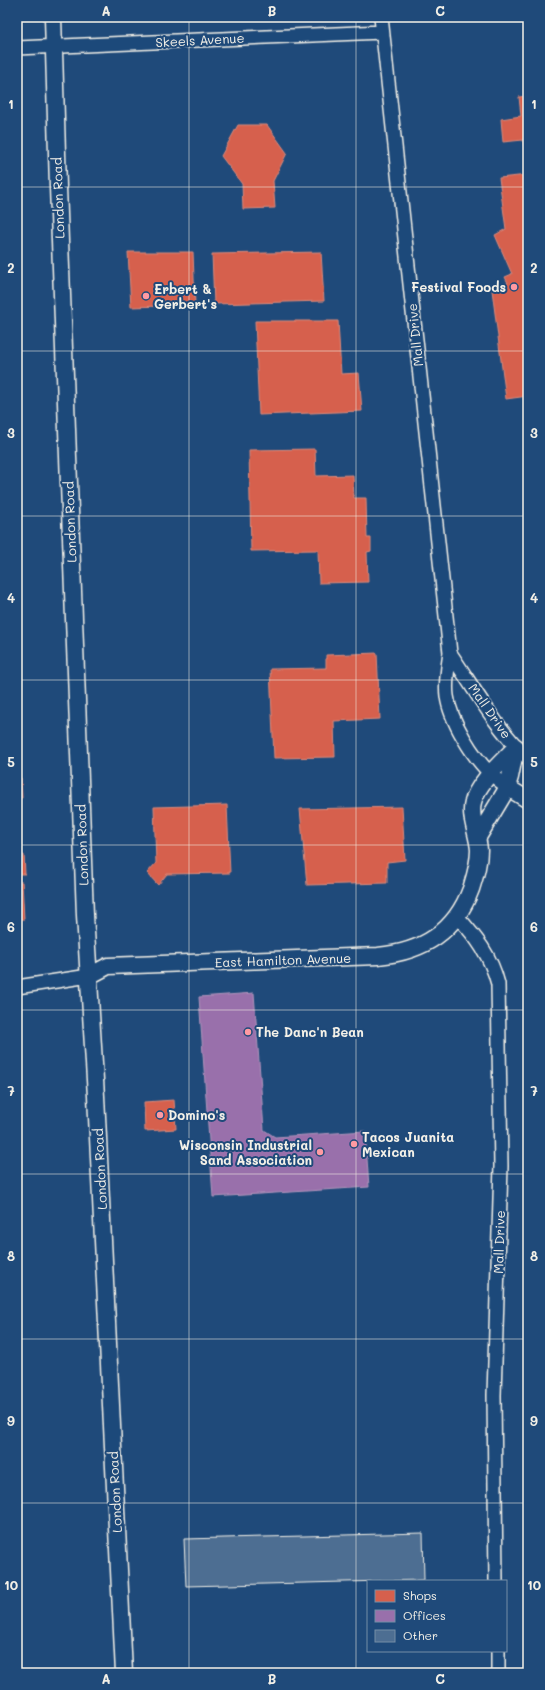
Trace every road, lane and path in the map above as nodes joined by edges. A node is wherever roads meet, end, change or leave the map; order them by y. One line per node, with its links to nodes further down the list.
1 (53, 17): 4 (street, London Road)
2 (381, 17): 3 (street, Mall Drive)
3 (382, 32): 4 (street, Skeels Avenue); 6 (street, Mall Drive)
4 (55, 47): 5 (street, Skeels Avenue); 14 (street, London Road)
5 (17, 48)
6 (450, 653): 7 (street, Mall Drive); 9 (street, Mall Drive)
7 (516, 747): 8 (street); 9 (street, East Hamilton Avenue); 10 (street, Mall Drive)
8 (528, 758)
9 (491, 774): 10 (street, Mall Drive); 12 (street, East Hamilton Avenue)
10 (507, 787): 11 (street); 12 (street)
11 (528, 800)
12 (478, 837): 13 (street, East Hamilton Avenue)
13 (457, 916): 14 (street, East Hamilton Avenue); 16 (street, Mall Drive)
14 (89, 976): 15 (street, East Hamilton Avenue); 18 (street, London Road)
15 (17, 987)
16 (496, 1580)
17 (498, 1652): 19 (street)
18 (124, 1673)
19 (498, 1673)

